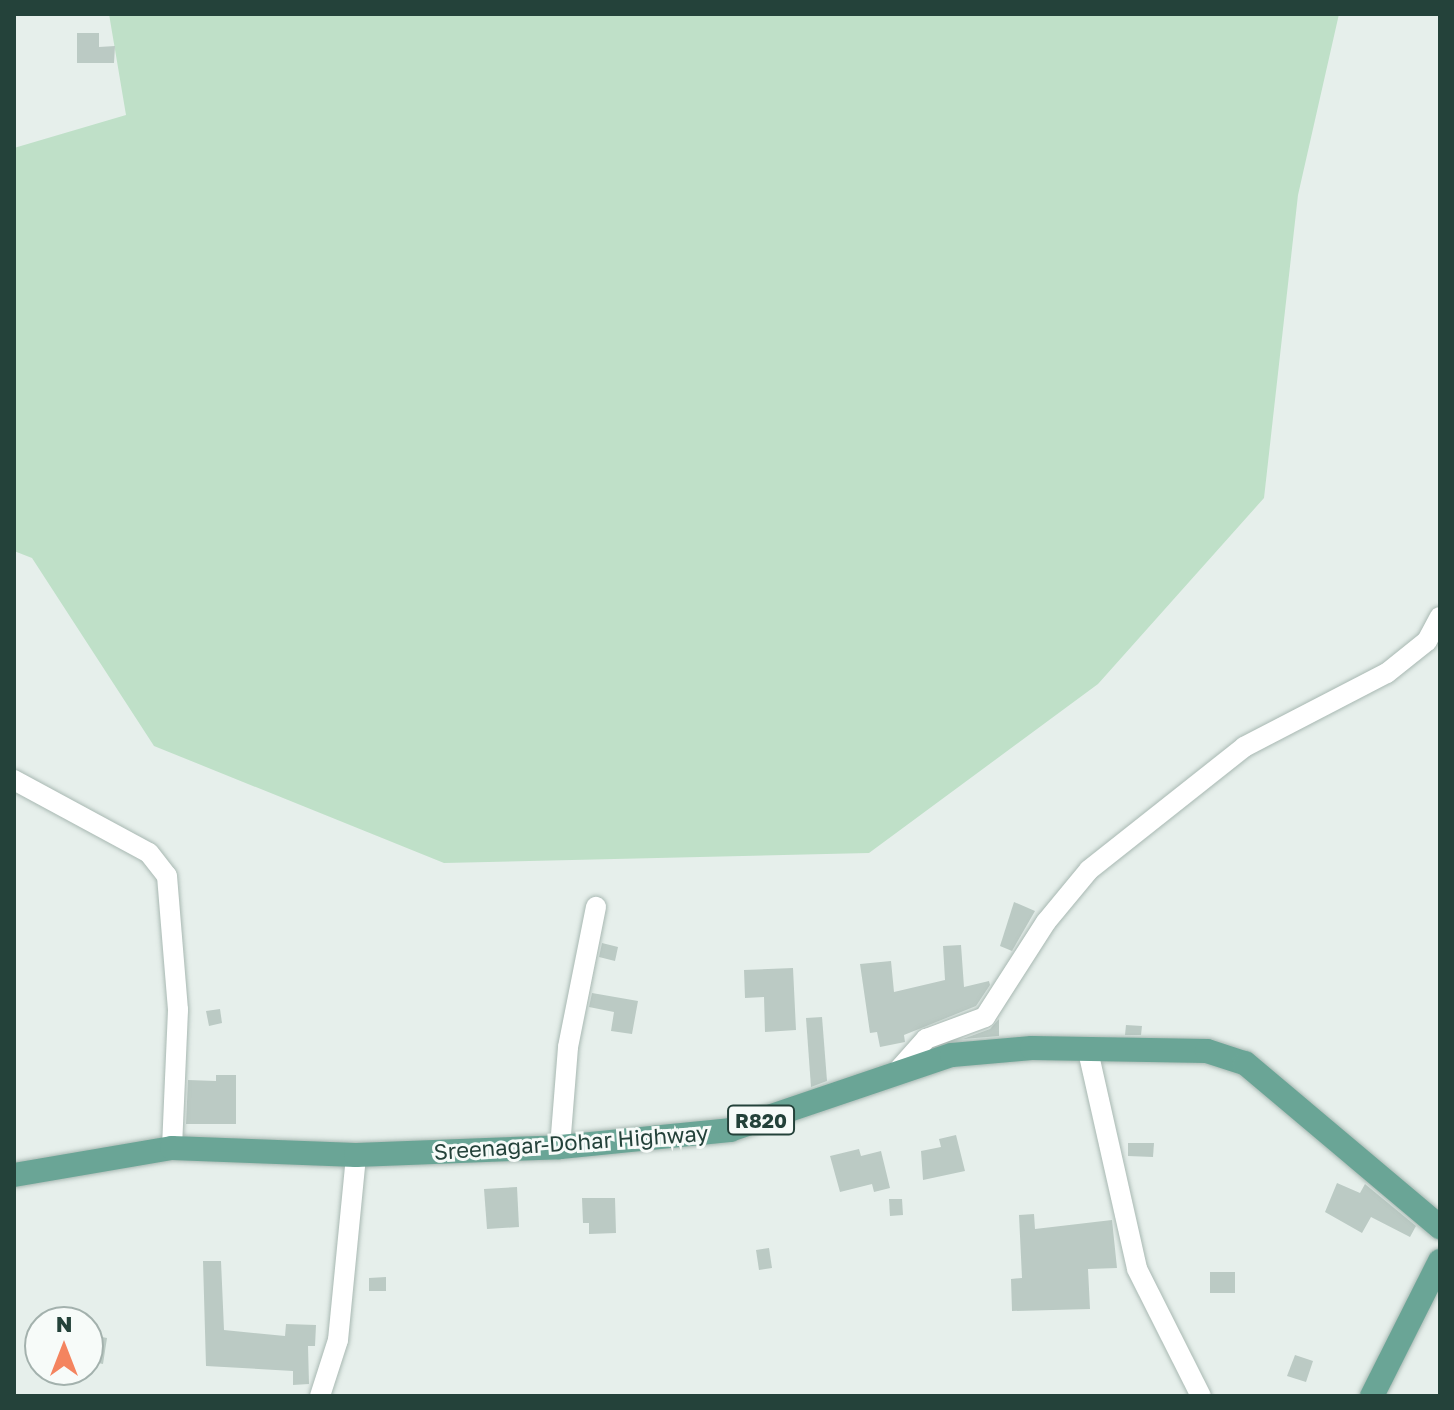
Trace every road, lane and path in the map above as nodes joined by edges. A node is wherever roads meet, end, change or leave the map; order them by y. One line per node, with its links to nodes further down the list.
1 (1440, 617): 5 (street)
2 (14, 780): 7 (street)
3 (596, 907): 6 (street)
4 (1088, 1051): 5 (main road, Sreenagar-Dohar Highway / R820); 10 (main road, Sreenagar-Dohar Highway / R820); 13 (street)
5 (892, 1077): 6 (main road, Sreenagar-Dohar Highway / R820)
6 (560, 1147): 8 (main road, Sreenagar-Dohar Highway / R820)
7 (172, 1148): 8 (main road, Sreenagar-Dohar Highway / R820); 9 (main road, Sreenagar-Dohar Highway / R820)
8 (356, 1155): 12 (street)
9 (14, 1175)
10 (1440, 1227)
11 (1440, 1261): 14 (main road)
12 (320, 1396)
13 (1201, 1396)
14 (1372, 1396)

